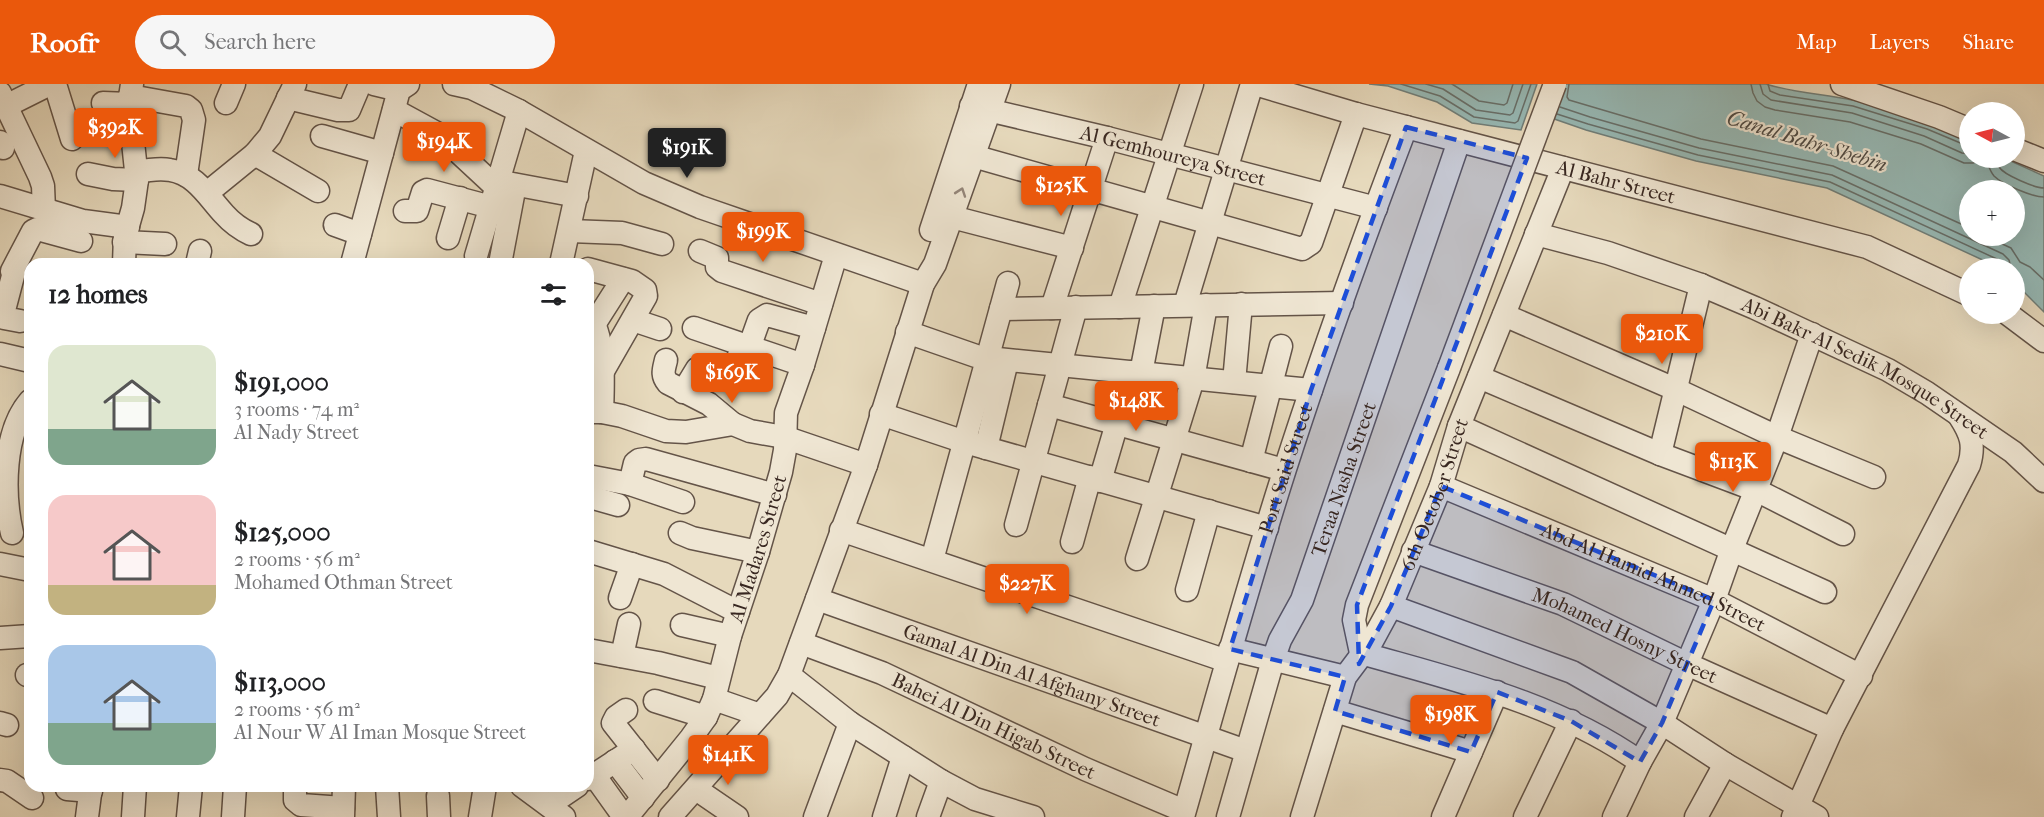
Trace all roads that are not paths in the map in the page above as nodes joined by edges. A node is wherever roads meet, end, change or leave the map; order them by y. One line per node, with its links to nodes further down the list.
1 (50, 84): 15 (street)
2 (55, 84): 25 (street)
3 (360, 84): 12 (street)
4 (374, 84): 14 (street)
5 (979, 84): 17 (street)
6 (999, 84): 17 (street)
7 (1192, 84): 31 (street)
8 (1254, 84): 19 (street, Al Bahr Street); 35 (street)
9 (1555, 84): 180 (street, bridge)
10 (1842, 84): 20 (street)
11 (466, 85): 18 (street)
12 (292, 91): 30 (street)
13 (130, 95): 16 (street); 37 (street); 38 (street)
14 (401, 95): 28 (street); 39 (street)
15 (3, 100): 23 (street)
16 (103, 103)
17 (980, 108): 24 (street, Al Gemhoureya Street); 32 (street); 74 (street)
18 (519, 111): 27 (street); 39 (street)
19 (1356, 114): 21 (street, Al Bahr Street); 45 (street)
20 (1959, 125)
21 (1406, 127): 26 (street, Al Bahr Street); 48 (street, Port Said Street)
22 (322, 136): 28 (street)
23 (5, 138): 49 (street)
24 (1107, 138): 31 (street, Al Gemhoureya Street); 40 (street)
25 (72, 139)
26 (1459, 141): 34 (street, Al Bahr Street); 183 (street, Teraa Nasha Street)
27 (586, 151): 44 (street); 65 (street)
28 (382, 153): 64 (street)
29 (2025, 153): 33 (street)
30 (255, 154): 41 (street); 42 (street)
31 (1170, 154): 35 (street, Al Gemhoureya Street); 47 (street)
32 (973, 156): 40 (street); 51 (street, one-way to 32)
33 (2044, 161)
34 (1563, 168): 57 (street, 6th October Street); 76 (street, Al Bahr Street)
35 (1227, 170): 45 (street, Al Gemhoureya Street); 52 (street)
36 (88, 174): 38 (street)
37 (186, 175): 38 (street); 42 (street)
38 (137, 176): 55 (street)
39 (501, 190): 44 (street); 46 (street); 66 (street); 68 (street)
40 (1090, 190): 47 (street); 62 (street)
41 (318, 191)
42 (207, 193): 56 (street)
43 (0, 196): 49 (street)
44 (577, 196): 54 (street)
45 (1328, 196): 48 (street, Al Gemhoureya Street); 52 (street)
46 (460, 198): 50 (street); 58 (street)
47 (1152, 208): 52 (street); 83 (street)
48 (1376, 208): 77 (street, Port Said Street)
49 (44, 210): 59 (street)
50 (405, 212)
51 (952, 217): 62 (street); 74 (street)
52 (1210, 224): 80 (street)
53 (335, 225): 64 (street)
54 (570, 231): 61 (street); 69 (street)
55 (126, 234): 59 (street); 60 (street); 67 (street)
56 (250, 234)
57 (1536, 234): 75 (street, Abi Bakr Al Sedik Mosque Street); 88 (street, 6th October Street)
58 (448, 238)
59 (81, 239): 71 (street)
60 (165, 244)
61 (662, 244)
62 (1072, 248): 84 (street)
63 (700, 251): 78 (street)
64 (360, 254)
65 (836, 255): 74 (street); 78 (street, Al Madares Street)
66 (476, 256)
67 (124, 258)
68 (500, 258)
69 (566, 258)
70 (594, 271): 72 (street)
71 (14, 273): 85 (street)
72 (623, 279): 87 (street); 89 (street)
73 (1008, 283): 86 (street)
74 (923, 284): 95 (street)
75 (1701, 285): 96 (street, Abi Bakr Al Sedik Mosque Street); 115 (street)
76 (1959, 290)
77 (1342, 303): 79 (street); 114 (street, Port Said Street)
78 (821, 304): 92 (street, Al Madares Street)
79 (1241, 304): 80 (street); 112 (street)
80 (1196, 305): 81 (street); 110 (street)
81 (1154, 306): 83 (street); 108 (street)
82 (1076, 307): 83 (street); 84 (street); 105 (street)
83 (1120, 307)
84 (1052, 308): 86 (street)
85 (9, 309)
86 (1001, 309): 103 (street)
87 (594, 314)
88 (1504, 315): 109 (street, 6th October Street); 115 (street)
89 (633, 320): 93 (street); 107 (street)
90 (2021, 324): 97 (street)
91 (694, 328): 99 (street)
92 (814, 328): 99 (street); 104 (street, Al Madares Street)
93 (660, 329)
94 (594, 331): 107 (street)
95 (907, 332): 103 (street); 122 (street)
96 (1812, 334): 123 (street, Abi Bakr Al Sedik Mosque Street); 128 (street)
97 (2044, 341)
98 (1281, 346): 113 (street)
99 (746, 347): 104 (street); 111 (street)
100 (0, 354): 101 (street)
101 (24, 360)
102 (666, 360): 116 (street)
103 (998, 360): 105 (street); 130 (street)
104 (803, 365): 127 (street, Al Madares Street)
105 (1060, 365): 108 (street); 118 (street)
106 (697, 369): 116 (street)
107 (603, 371): 121 (street)
108 (1136, 373): 110 (street); 125 (street)
109 (1479, 377): 126 (street, 6th October Street); 131 (street)
110 (1193, 379): 112 (street); 129 (street)
111 (729, 380)
112 (1234, 382): 113 (street)
113 (1270, 386): 114 (street); 132 (street)
114 (1311, 390): 136 (street, Port Said Street)
115 (1677, 390): 128 (street); 131 (street)
116 (683, 392): 124 (street)
117 (24, 405): 120 (street)
118 (1049, 405): 125 (street); 133 (street)
119 (24, 410): 134 (street)
120 (0, 412)
121 (595, 412): 124 (street)
122 (881, 414): 130 (street); 135 (street)
123 (1959, 417): 139 (street, Abi Bakr Al Sedik Mosque Street); 186 (street)
124 (733, 424): 127 (street)
125 (1117, 424): 129 (street); 138 (street)
126 (1460, 426): 141 (street, 6th October Street); 157 (street)
127 (784, 437): 135 (street); 145 (street, Al Madares Street)
128 (1777, 437): 137 (street); 142 (street)
129 (1175, 440): 132 (street); 146 (street)
130 (976, 445): 133 (street); 162 (street)
131 (1660, 454): 142 (street)
132 (1251, 461): 136 (street)
133 (1034, 462): 138 (street); 150 (street)
134 (19, 464): 153 (street)
135 (866, 465): 152 (street)
136 (1284, 470): 151 (street, Port Said Street)
137 (1874, 477)
138 (1095, 479): 146 (street); 156 (street)
139 (2044, 482)
140 (630, 484): 143 (street); 145 (street); 147 (street)
141 (1441, 486): 158 (street, 6th October Street); 170 (street, Abd Al Hamid Ahmed Street)
142 (1756, 490): 155 (street); 157 (street)
143 (594, 492)
144 (594, 495): 148 (street)
145 (775, 495): 159 (street, Al Madares Street)
146 (1157, 497): 149 (street); 161 (street)
147 (683, 502)
148 (618, 505)
149 (1209, 511): 151 (street); 166 (street)
150 (1016, 525)
151 (1267, 528): 181 (street, Port Said Street)
152 (841, 530): 162 (street); 169 (street)
153 (14, 533)
154 (680, 533): 159 (street)
155 (1843, 534)
156 (1072, 542)
157 (1732, 549): 167 (street); 170 (street)
158 (1413, 551): 171 (street, 6th October Street); 184 (street, Mohamed Hosny Street)
159 (758, 552): 172 (street, Al Madares Street)
160 (594, 553): 164 (street)
161 (1137, 559)
162 (932, 560): 181 (street)
163 (0, 564): 165 (street)
164 (632, 564): 168 (street); 172 (street)
165 (24, 569)
166 (1187, 590)
167 (1825, 592)
168 (620, 598)
169 (817, 599): 178 (street); 198 (street, Gamal Al Din Al Afghany Street)
170 (1714, 600): 184 (street); 186 (street, Abd Al Hamid Ahmed Street)
171 (1391, 606): 180 (street, 6th October Street); 196 (street)
172 (738, 612): 176 (street, Al Madares Street)
173 (629, 624): 182 (street)
174 (682, 625): 176 (street)
175 (24, 636): 177 (street)
176 (730, 636): 189 (street, Al Madares Street)
177 (0, 638)
178 (801, 643): 185 (street); 227 (street, Bahei Al Din Higab Street)
179 (594, 651): 182 (street)
180 (1361, 653): 187 (street, 6th October Street); 188 (street)
181 (1229, 655): 183 (street); 198 (street, Port Said Street)
182 (622, 656): 189 (street)
183 (1273, 660): 187 (street); 200 (street, Teraa Nasha Street)
184 (1687, 664): 196 (street); 197 (street, Mohamed Hosny Street)
185 (789, 675): 193 (street); 195 (street)
186 (1861, 676): 197 (street)
187 (1345, 677): 192 (street, 6th October Street)
188 (1497, 692): 194 (street); 201 (street)
189 (713, 698): 190 (street); 193 (street); 208 (street, Al Madares Street)
190 (655, 701)
191 (626, 710): 199 (street)
192 (1335, 711): 201 (street); 242 (street, 6th October Street)
193 (760, 716): 211 (street)
194 (1571, 721): 204 (street); 244 (street)
195 (850, 723): 202 (street); 237 (street)
196 (1662, 723): 204 (street); 205 (street)
197 (1832, 729): 226 (street)
198 (1205, 738): 200 (street, Gamal Al Din Al Afghany Street); 227 (street, Port Said Street)
199 (634, 749): 203 (street); 208 (street)
200 (1246, 751): 241 (street, Teraa Nasha Street)
201 (1471, 752): 243 (street)
202 (903, 757): 209 (street); 238 (street)
203 (615, 761): 206 (street); 222 (street)
204 (1640, 762): 245 (street)
205 (1725, 764): 226 (street); 246 (street)
206 (594, 775)
207 (0, 780): 221 (street)
208 (658, 780): 222 (street, Al Madares Street)
209 (941, 781): 225 (street); 239 (street)
210 (594, 788): 234 (street)
211 (696, 789): 235 (street); 236 (street)
212 (90, 792): 228 (street)
213 (135, 792): 229 (street)
214 (190, 792): 230 (street)
215 (235, 792): 231 (street)
216 (295, 792): 224 (street)
217 (387, 792): 232 (street)
218 (484, 792): 233 (street)
219 (535, 792): 223 (street)
220 (570, 792): 223 (street)
221 (32, 798)
222 (643, 798): 234 (street, Al Madares Street)
223 (557, 802)
224 (344, 804)
225 (972, 808): 240 (street)
226 (1803, 813)
227 (1184, 814)
228 (87, 817)
229 (133, 817)
230 (188, 817)
231 (233, 817)
232 (388, 817)
233 (480, 817)
234 (625, 817)
235 (670, 817)
236 (737, 817)
237 (815, 817)
238 (884, 817)
239 (928, 817)
240 (1033, 817)
241 (1228, 817)
242 (1302, 817)
243 (1443, 817)
244 (1525, 817)
245 (1614, 817)
246 (1696, 817)

